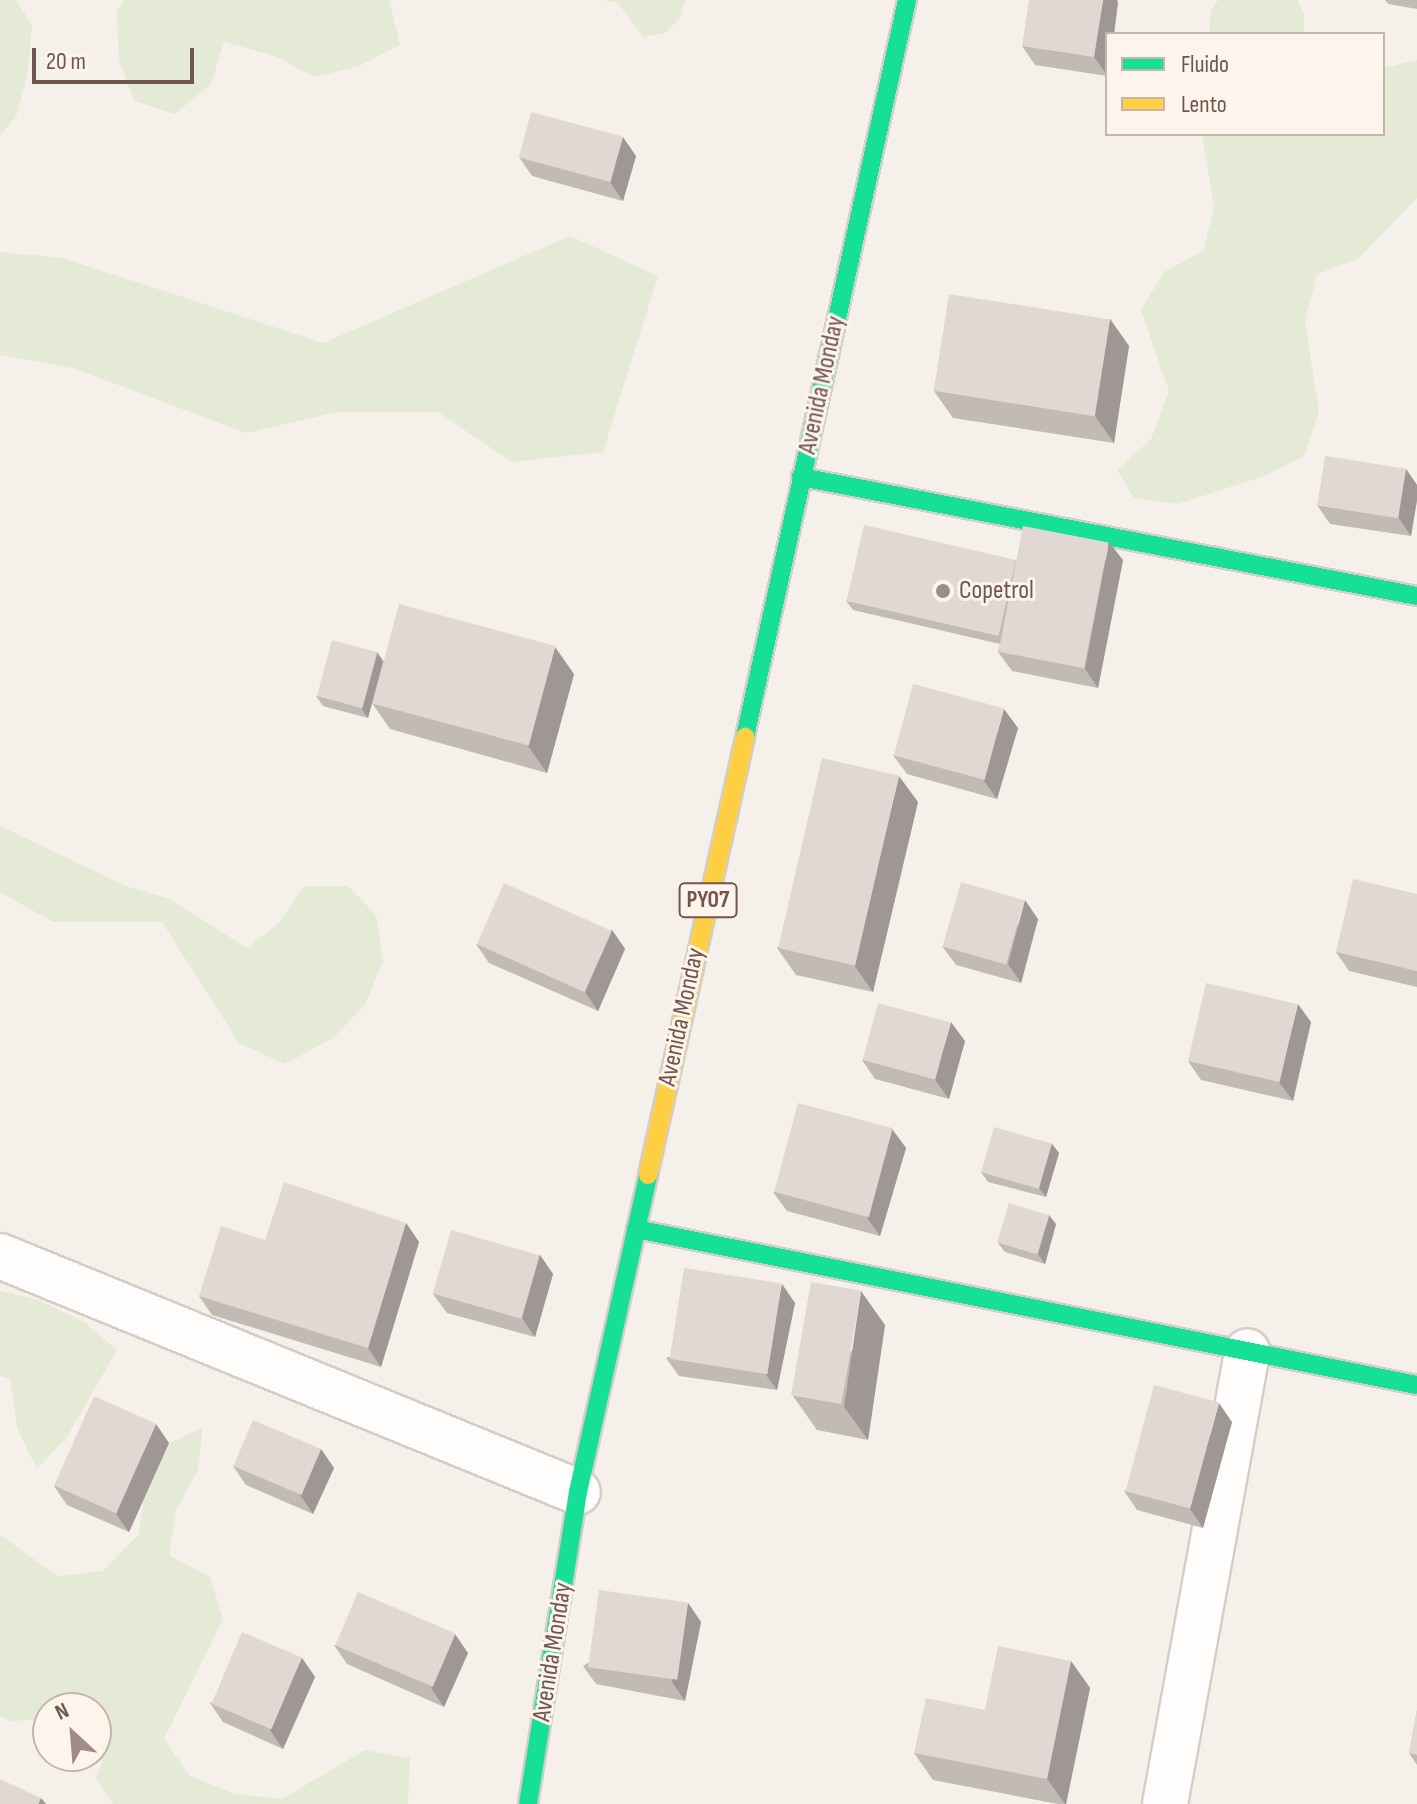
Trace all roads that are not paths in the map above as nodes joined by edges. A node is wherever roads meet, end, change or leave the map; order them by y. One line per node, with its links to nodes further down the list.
1 (907, 0): 2 (main road, Avenida Monday / PY07)
2 (801, 477): 3 (main road); 4 (main road, Avenida Monday / PY07)
3 (1417, 596)
4 (636, 1229): 6 (main road); 8 (main road, Avenida Monday / PY07)
5 (0, 1256): 8 (street)
6 (1247, 1351): 7 (main road); 10 (street)
7 (1417, 1385)
8 (578, 1492): 9 (main road, Avenida Monday / PY07)
9 (528, 1804)
10 (1165, 1804)

